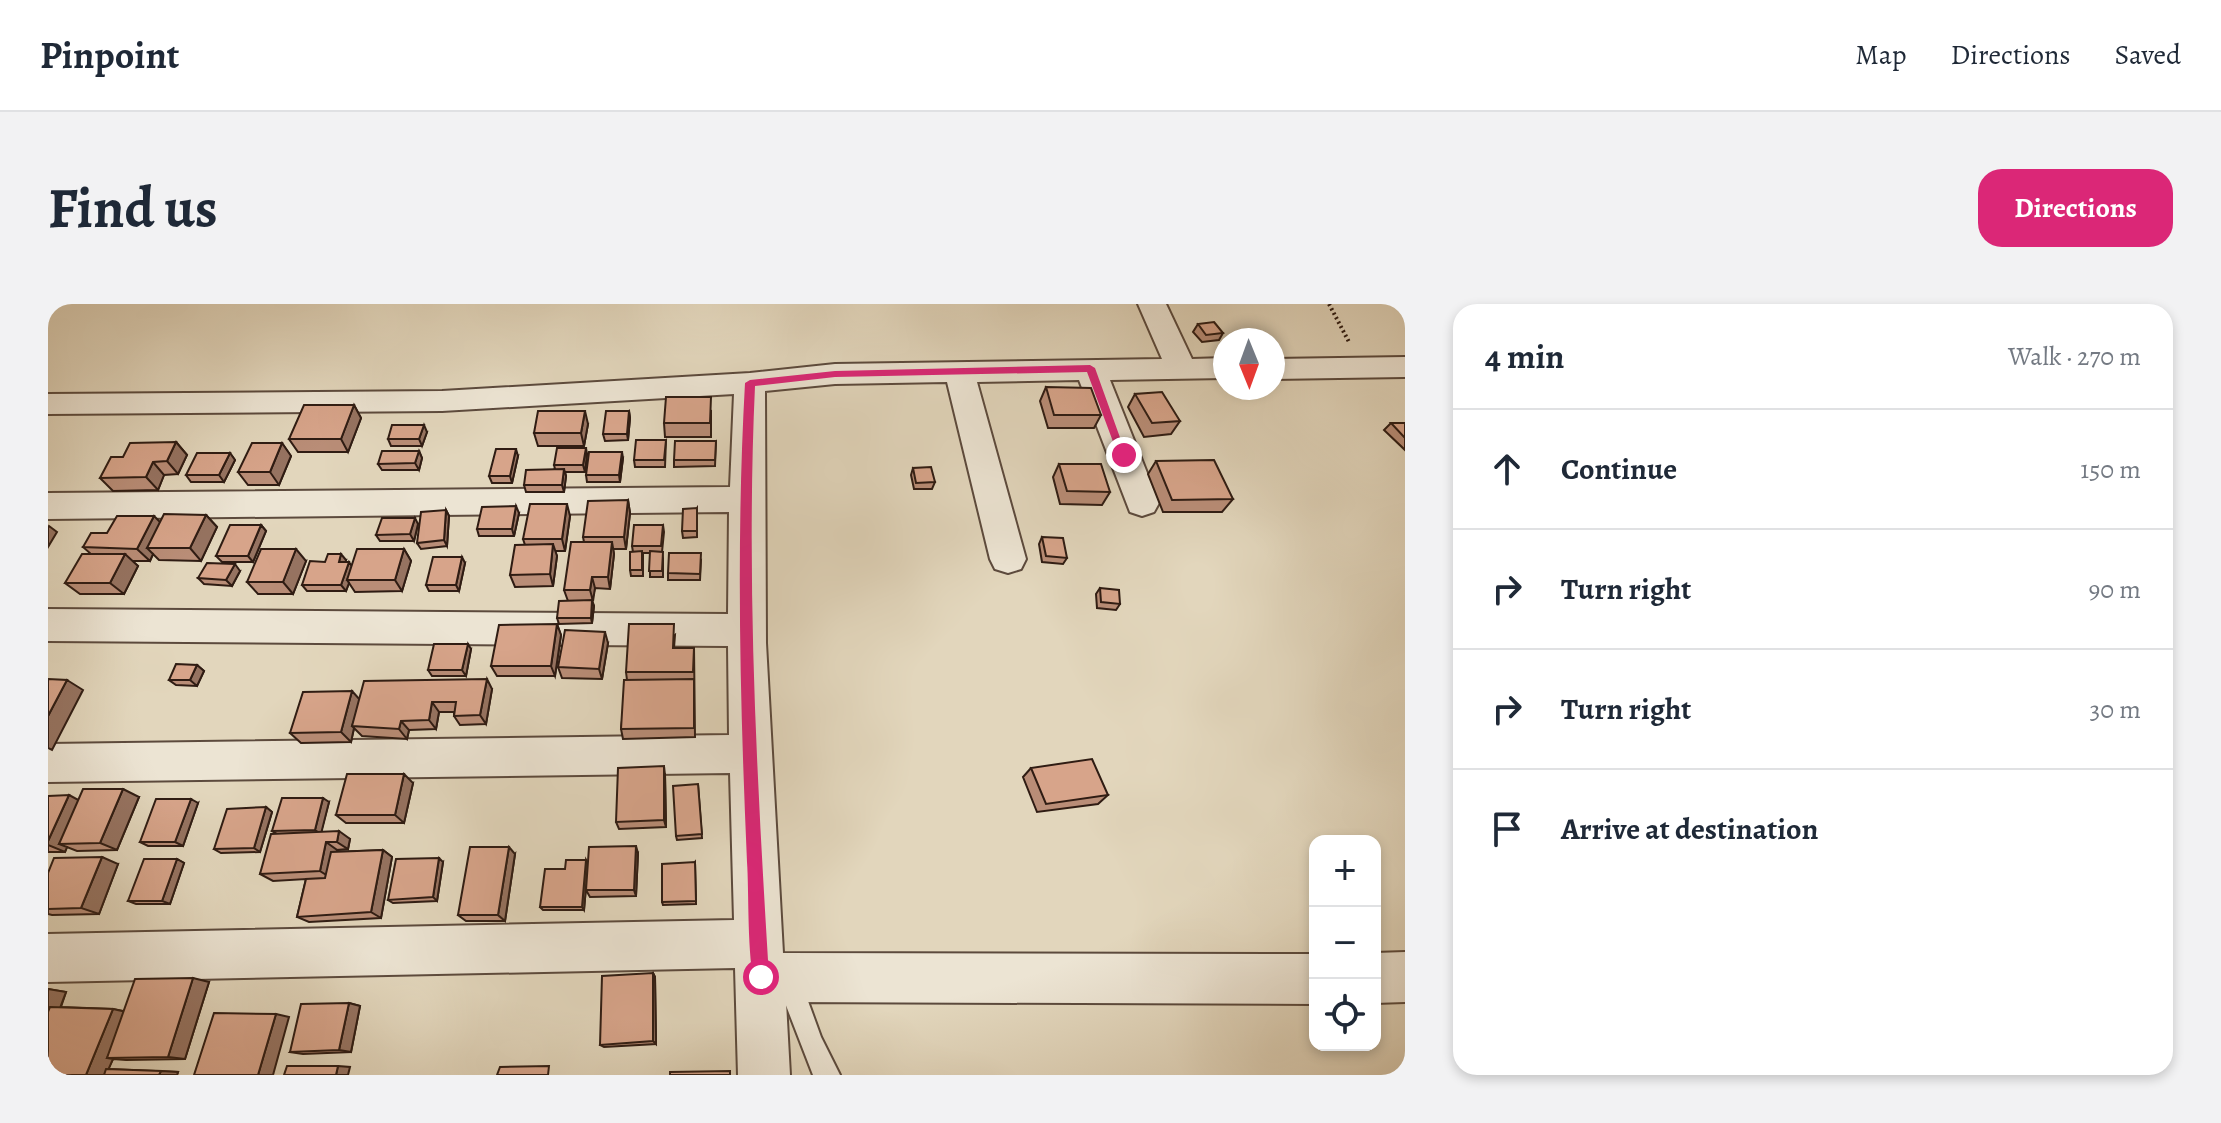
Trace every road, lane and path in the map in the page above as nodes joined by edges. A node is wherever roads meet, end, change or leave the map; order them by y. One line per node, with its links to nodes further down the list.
1 (1152, 304): 6 (street)
2 (1329, 304): 3 (path)
3 (1362, 367): 4 (street); 8 (street)
4 (1405, 367)
5 (1090, 368): 6 (street); 9 (street); 13 (street)
6 (1181, 368): 7 (street)
7 (1213, 368)
8 (1285, 369)
9 (959, 370): 10 (street); 15 (street)
10 (750, 383): 11 (street); 12 (street)
11 (48, 404)
12 (744, 499): 14 (street); 17 (street)
13 (1142, 503)
14 (48, 506)
15 (1008, 559)
16 (48, 625): 17 (street)
17 (746, 630): 18 (street)
18 (749, 754): 19 (street); 21 (street)
19 (48, 763)
20 (48, 958): 21 (street)
21 (769, 966): 24 (street); 25 (street); 26 (lane)
22 (1405, 977): 23 (street)
23 (1381, 978)
24 (1309, 979)
25 (764, 1075)
26 (827, 1075)

